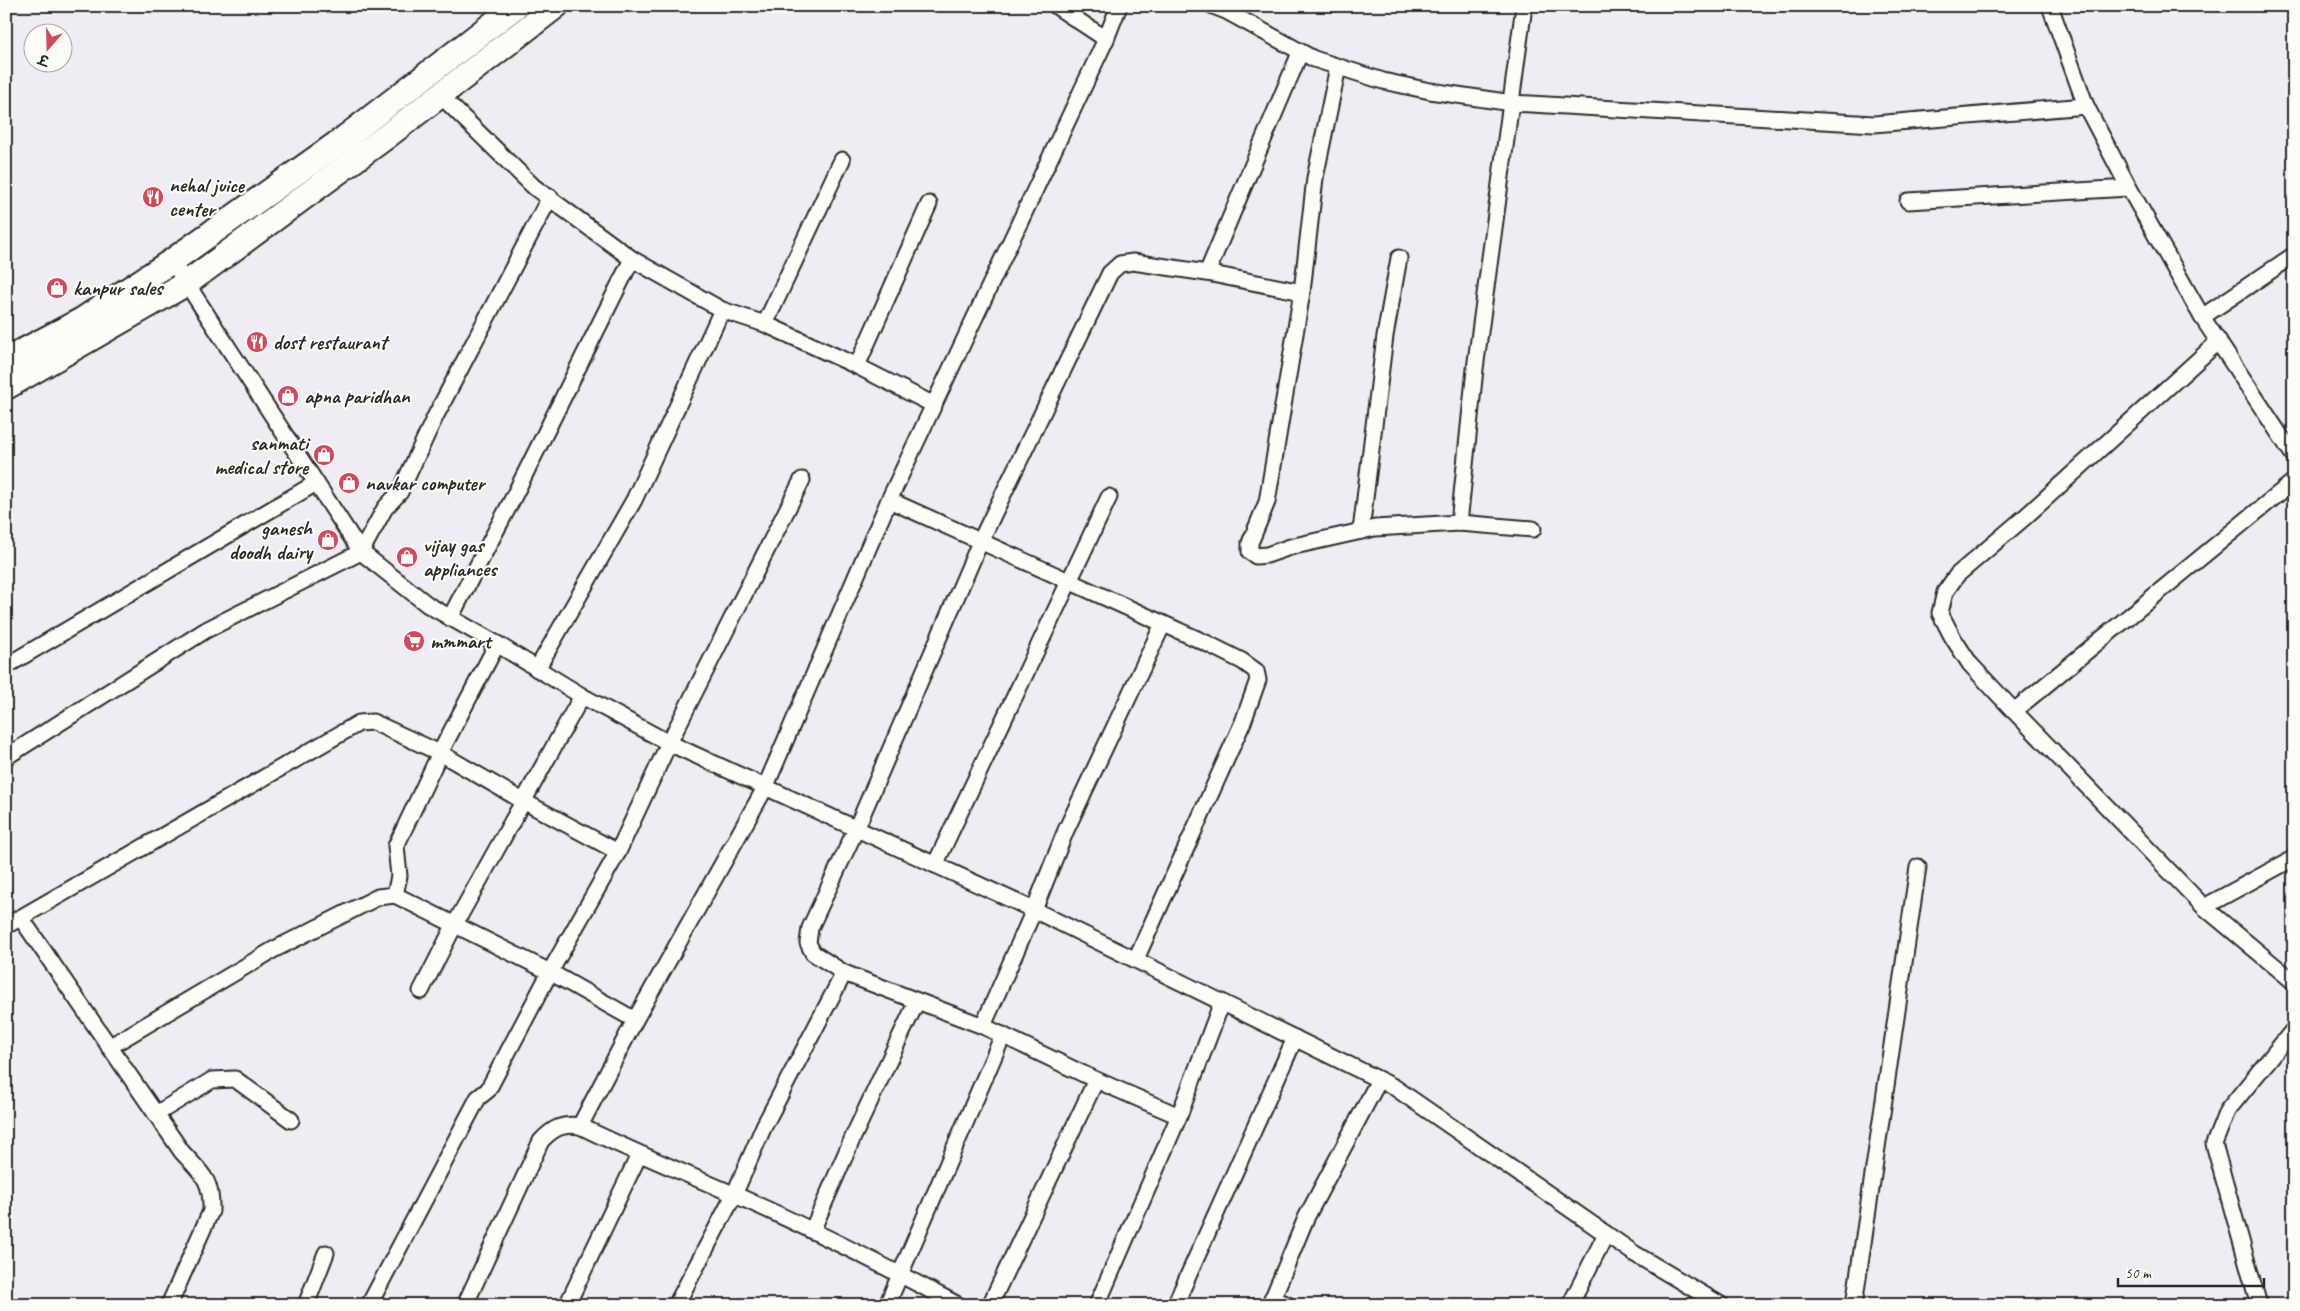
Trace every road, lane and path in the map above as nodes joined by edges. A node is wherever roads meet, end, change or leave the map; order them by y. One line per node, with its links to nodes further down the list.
1 (516, 6): 22 (main road)
2 (556, 6): 11 (main road)
3 (1056, 6): 8 (street)
4 (1119, 6): 8 (street)
5 (1524, 6): 12 (street)
6 (2050, 6): 13 (street)
7 (1223, 8): 9 (street)
8 (1106, 39): 33 (street)
9 (1300, 52): 10 (street); 23 (street)
10 (1338, 66): 12 (street); 25 (street)
11 (440, 95): 16 (street); 24 (main road)
12 (1512, 103): 13 (street); 40 (street)
13 (2086, 106): 15 (street)
14 (842, 160): 28 (street)
15 (2129, 188): 17 (street); 27 (street)
16 (550, 197): 21 (street); 44 (street)
17 (1908, 201)
18 (929, 204): 31 (street)
19 (2294, 255): 27 (street)
20 (1399, 258): 42 (street)
21 (632, 259): 26 (street); 46 (street)
22 (172, 261): 24 (street); 30 (main road)
23 (1207, 272): 25 (street); 43 (street)
24 (187, 283): 32 (main road); 37 (street)
25 (1302, 292): 42 (street)
26 (722, 310): 28 (street); 50 (street)
27 (2202, 317): 29 (street)
28 (765, 324): 31 (street)
29 (2219, 341): 34 (street); 52 (street)
30 (6, 360)
31 (857, 366): 33 (street)
32 (6, 387)
33 (934, 405): 39 (street)
34 (2294, 456)
35 (802, 480): 53 (street)
36 (2294, 481): 52 (street)
37 (316, 483): 44 (street); 49 (street)
38 (1109, 497): 45 (street)
39 (889, 500): 43 (street); 56 (street)
40 (1459, 523): 41 (street); 42 (street)
41 (1534, 529)
42 (1361, 531)
43 (981, 540): 45 (street); 58 (street)
44 (362, 552): 46 (street); 55 (street)
45 (1072, 580): 47 (street); 61 (street)
46 (450, 618): 48 (street)
47 (1163, 624): 65 (street); 69 (street)
48 (497, 644): 50 (street); 54 (street)
49 (6, 666)
50 (536, 669): 51 (street)
51 (582, 696): 53 (street); 57 (street)
52 (2014, 711): 64 (street)
53 (669, 742): 56 (street); 59 (street)
54 (440, 753): 57 (street); 63 (street); 66 (street)
55 (6, 756)
56 (765, 788): 58 (street); 76 (street)
57 (523, 801): 59 (street); 67 (street)
58 (856, 829): 61 (street); 71 (street)
59 (618, 852): 70 (street)
60 (2294, 858): 64 (street)
61 (936, 865): 65 (street)
62 (1918, 867): 109 (street)
63 (396, 895): 67 (street); 81 (street)
64 (2204, 907): 72 (street)
65 (1034, 910): 69 (street); 77 (street)
66 (21, 918): 68 (street); 81 (street)
67 (455, 924): 70 (street); 73 (street)
68 (6, 926)
69 (1136, 960): 75 (street)
70 (550, 972): 76 (street); 97 (street)
71 (844, 973): 74 (street); 89 (street)
72 (2294, 982)
73 (420, 991)
74 (917, 1000): 77 (street); 90 (street)
75 (1222, 1002): 80 (street); 85 (street)
76 (635, 1020): 87 (street)
77 (983, 1026): 79 (street)
78 (2294, 1029): 110 (street)
79 (1003, 1035): 82 (street); 93 (street)
80 (1295, 1038): 83 (street); 105 (street)
81 (109, 1047): 84 (street)
82 (1096, 1080): 85 (street); 103 (street)
83 (1379, 1080): 91 (street); 94 (street)
84 (156, 1114): 86 (street); 95 (street)
85 (1180, 1116): 104 (street)
86 (291, 1120)
87 (580, 1126): 88 (street); 98 (street)
88 (639, 1155): 89 (street); 99 (street)
89 (734, 1195): 90 (street); 100 (street)
90 (812, 1231): 93 (street)
91 (1606, 1234): 107 (street); 108 (street)
92 (326, 1253): 96 (street)
93 (900, 1274): 101 (street); 102 (street)
94 (1271, 1301): 106 (street)
95 (169, 1305)
96 (306, 1305)
97 (368, 1305)
98 (465, 1305)
99 (567, 1305)
100 (676, 1305)
101 (887, 1305)
102 (958, 1305)
103 (990, 1305)
104 (1097, 1305)
105 (1175, 1305)
106 (1288, 1305)
107 (1570, 1305)
108 (1722, 1305)
109 (1854, 1305)
110 (2260, 1305)

